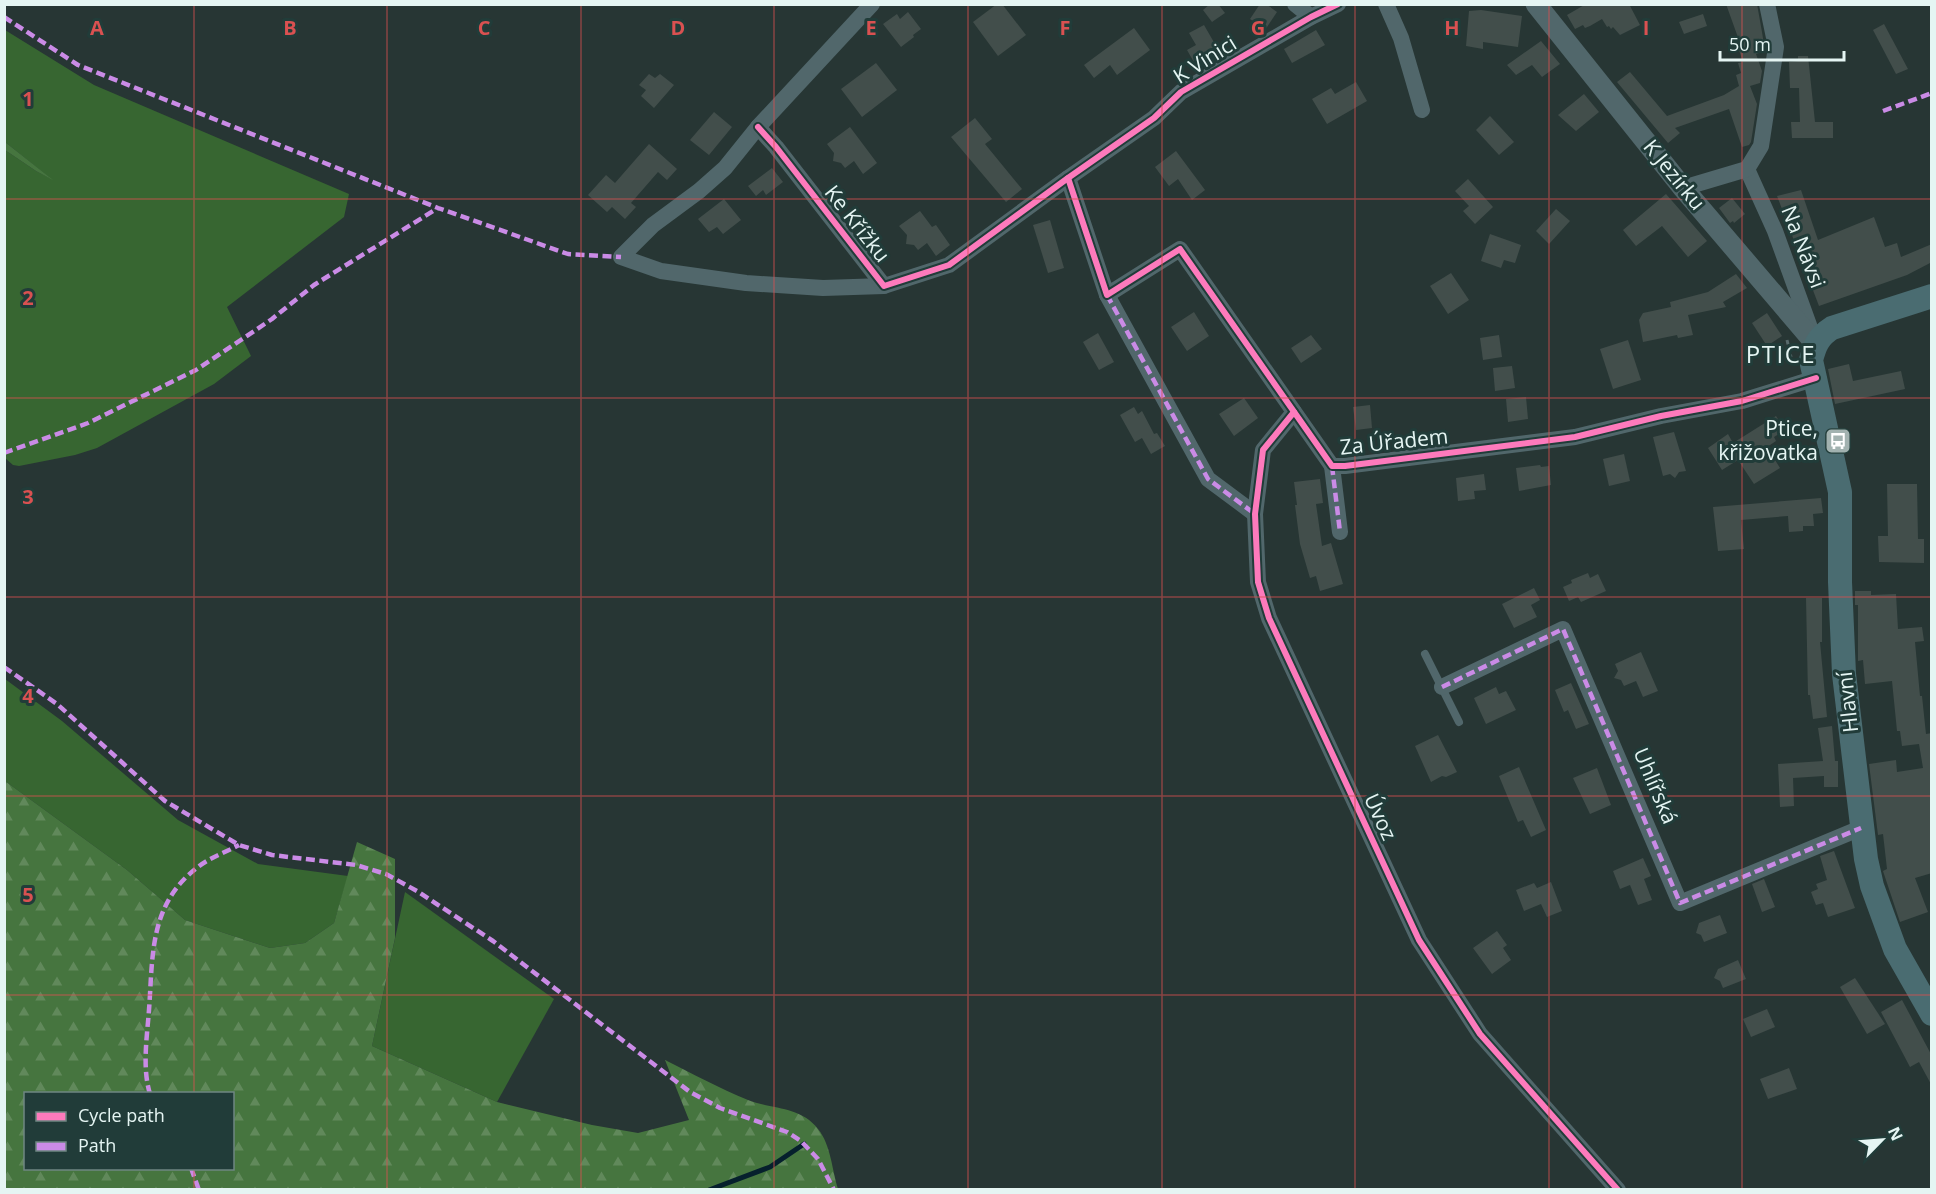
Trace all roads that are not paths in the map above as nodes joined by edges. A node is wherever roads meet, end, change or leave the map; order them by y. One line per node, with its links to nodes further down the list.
1 (872, 4): 9 (street)
2 (1295, 4): 7 (street)
3 (1338, 4): 7 (street, K Vinici)
4 (1386, 4): 8 (street)
5 (1536, 4): 12 (street, K Jezírku)
6 (1767, 4): 10 (street)
7 (1311, 16): 11 (street, K Vinici)
8 (1422, 110)
9 (758, 128): 13 (street, Ke Křížku); 13 (street)
10 (1747, 170): 12 (street); 16 (street, Na Návsi)
11 (1068, 178): 13 (street, Ke Křížku); 14 (street)
12 (1683, 188): 16 (street, K Jezírku)
13 (884, 286)
14 (1107, 294): 18 (street, Za Úřadem); 20 (street)
15 (1932, 296): 16 (main road)
16 (1815, 343): 17 (main road, Hlavní)
17 (1807, 381): 19 (street, Za Úřadem); 25 (main road, Hlavní)
18 (1294, 412): 19 (street, Za Úřadem); 20 (street, Úvoz)
19 (1332, 466): 21 (street, Za Úřadem)
20 (1255, 514): 27 (street, Úvoz)
21 (1340, 532)
22 (1425, 654): 23 (lane)
23 (1442, 687): 24 (lane); 25 (street, Uhlířská)
24 (1459, 722)
25 (1861, 828): 26 (main road, Hlavní)
26 (1932, 1014)
27 (1618, 1190)

